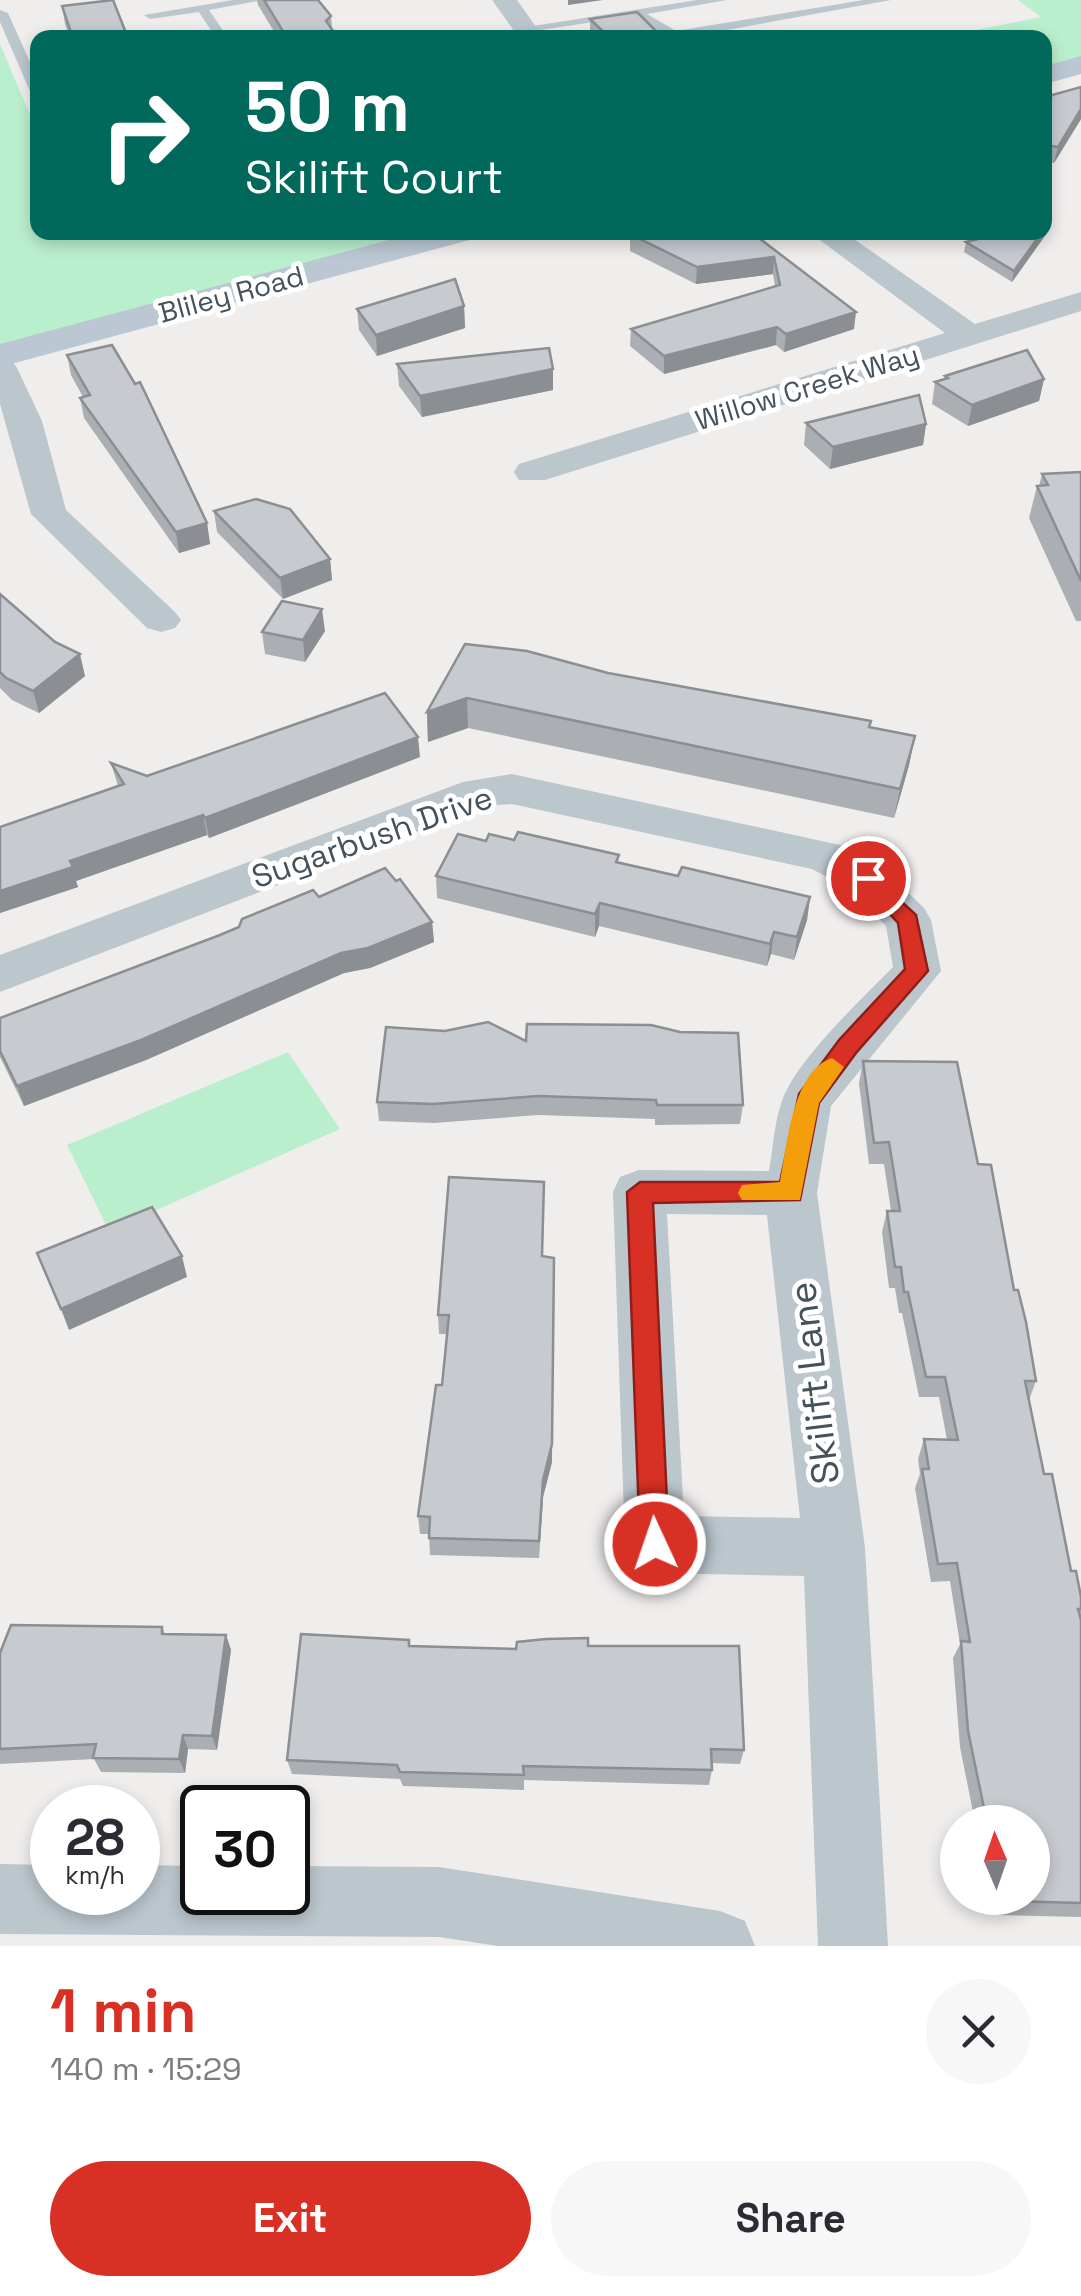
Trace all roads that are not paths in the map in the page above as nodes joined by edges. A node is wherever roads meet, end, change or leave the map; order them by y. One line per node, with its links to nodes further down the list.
1 (258, 0): 5 (lane)
2 (504, 0): 10 (street)
3 (721, 0): 6 (lane)
4 (885, 0): 13 (lane)
5 (202, 8): 8 (lane); 9 (lane)
6 (636, 12): 11 (lane); 12 (lane)
7 (2, 13): 16 (lane)
8 (150, 15)
9 (217, 30)
10 (528, 30)
11 (545, 30)
12 (661, 30)
13 (706, 30)
14 (1081, 65): 15 (street)
15 (1052, 72)
16 (30, 78)
17 (431, 240): 21 (street, Bliley Road)
18 (835, 240): 20 (street)
19 (1081, 302): 20 (street, Willow Creek Way)
20 (971, 336): 23 (street, Willow Creek Way)
21 (0, 356)
22 (0, 368): 24 (street)
23 (532, 472)
24 (161, 620)
25 (868, 878): 26 (street, Sugarbush Drive); 27 (street, Skilift Lane)
26 (0, 974)
27 (791, 1193): 28 (street, Skilift Lane); 28 (street)
28 (834, 1548): 31 (street, Skilift Lane)
29 (0, 1899): 30 (street)
30 (720, 1946)
31 (853, 1946)

